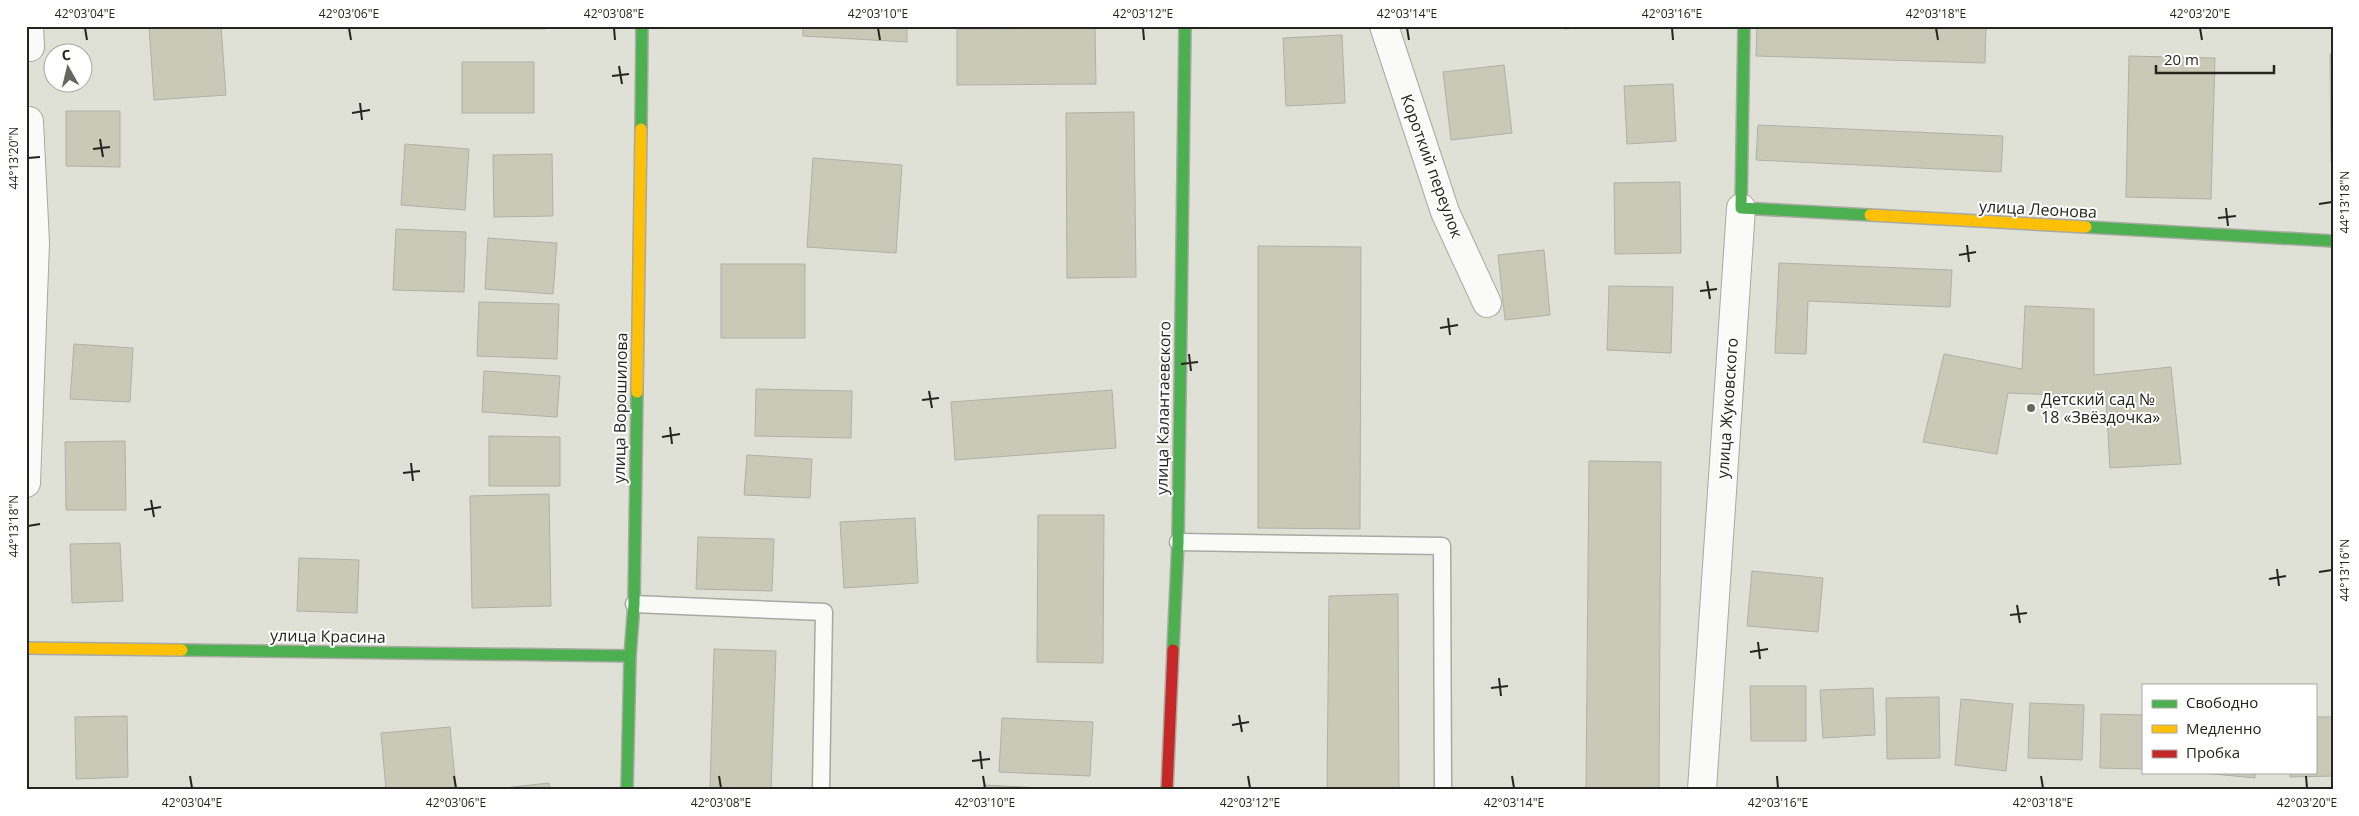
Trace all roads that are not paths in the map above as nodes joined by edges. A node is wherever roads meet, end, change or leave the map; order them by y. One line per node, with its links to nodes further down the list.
1 (642, 26): 12 (street, улица Ворошилова)
2 (1185, 26): 11 (street, улица Калантаевского)
3 (1384, 26): 9 (street, Короткий переулок)
4 (1744, 26): 6 (street, улица Жуковского)
5 (29, 121): 8 (street)
6 (1740, 208): 7 (street, улица Леонова); 19 (street, улица Жуковского)
7 (2333, 241)
8 (30, 243): 10 (street)
9 (1487, 303)
10 (26, 483)
11 (1178, 542): 17 (street, улица Калантаевского); 18 (lane)
12 (634, 604): 14 (street, улица Ворошилова); 16 (lane)
13 (26, 648): 14 (street, улица Красина)
14 (630, 656): 15 (street, улица Ворошилова)
15 (627, 790)
16 (821, 790)
17 (1166, 790)
18 (1442, 790)
19 (1702, 790)

